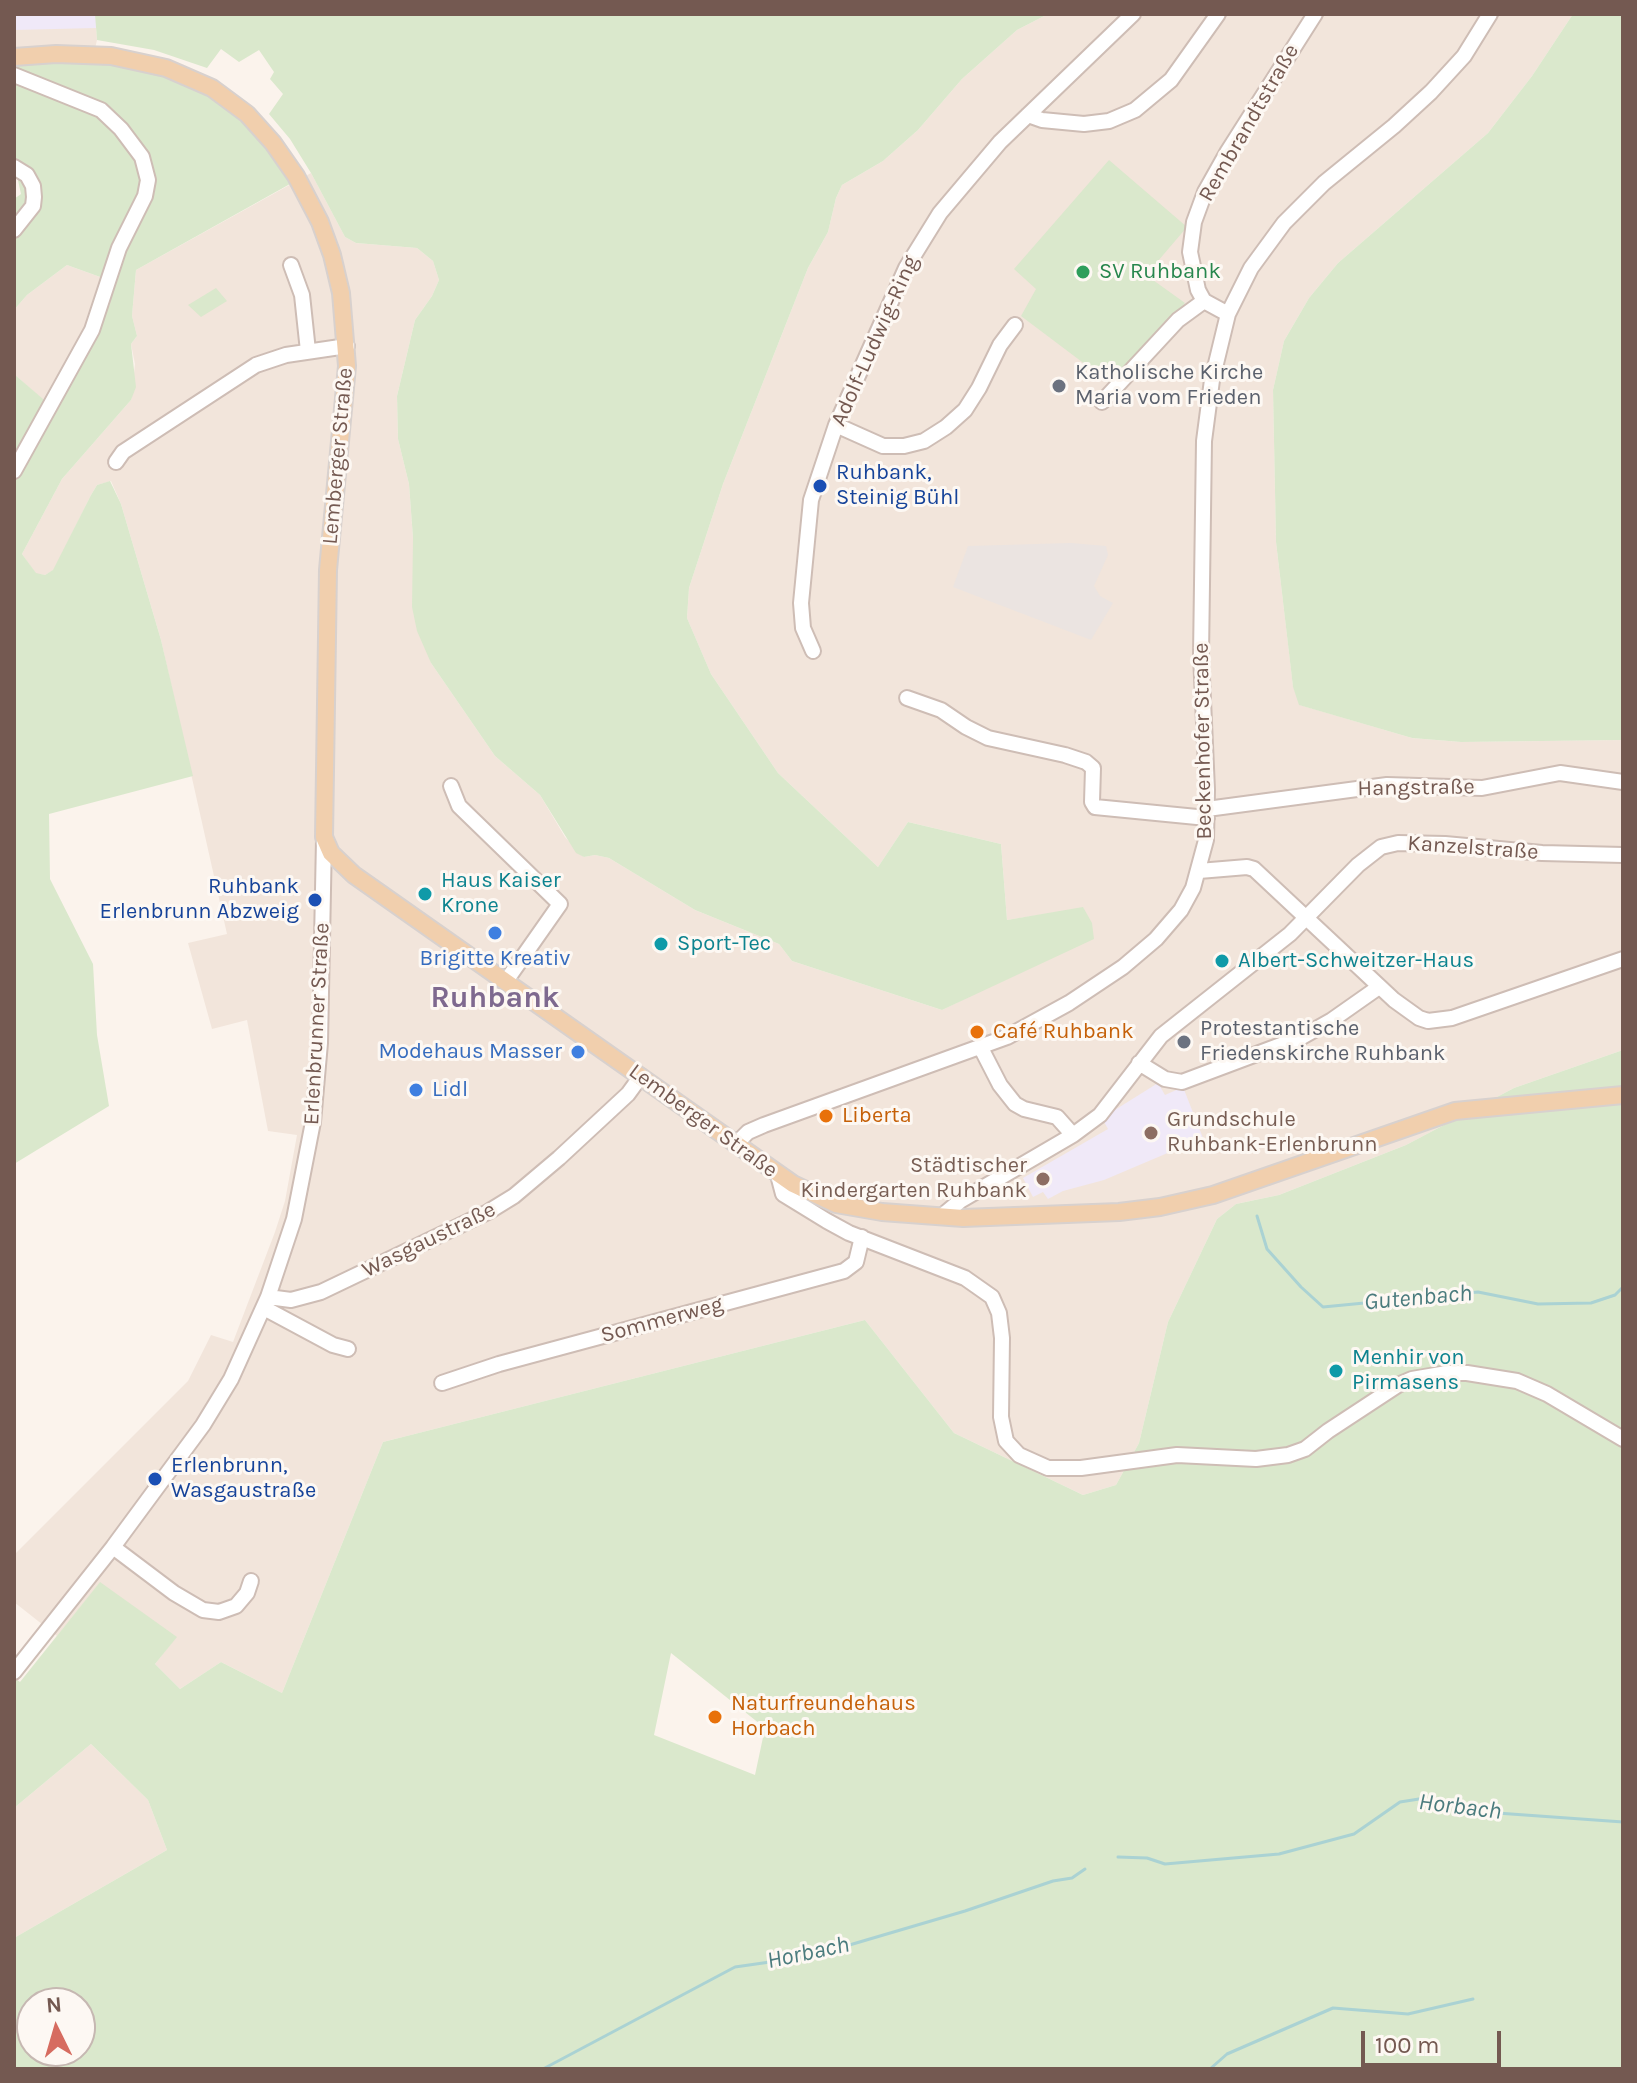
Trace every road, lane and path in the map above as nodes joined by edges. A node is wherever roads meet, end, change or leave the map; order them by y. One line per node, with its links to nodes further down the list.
1 (1133, 14): 7 (street, Adolf-Ludwig-Ring)
2 (1218, 14): 7 (street)
3 (1315, 14): 11 (street, Rembrandtstraße)
4 (1490, 14): 12 (street)
5 (14, 57): 14 (main road, Lemberger Straße)
6 (14, 75): 19 (street)
7 (1028, 115): 17 (street, Adolf-Ludwig-Ring)
8 (14, 167): 9 (street)
9 (16, 226)
10 (291, 265): 15 (street)
11 (1204, 301): 12 (street); 16 (street)
12 (1228, 314): 24 (street, Beckenhofer Straße)
13 (1015, 325): 17 (street)
14 (347, 346): 15 (street); 25 (main road, Lemberger Straße)
15 (308, 351): 18 (street)
16 (1102, 402)
17 (836, 425): 20 (street, Adolf-Ludwig-Ring)
18 (116, 462)
19 (14, 471)
20 (813, 651)
21 (907, 698): 24 (street, Hangstraße)
22 (1623, 782): 24 (street, Hangstraße)
23 (451, 786): 32 (street)
24 (1207, 813): 28 (street, Beckenhofer Straße)
25 (324, 837): 27 (main road, Lemberger Straße); 29 (street, Erlenbrunner Straße)
26 (1623, 855): 30 (street, Kanzelstraße)
27 (338, 862): 29 (street); 32 (main road, Lemberger Straße)
28 (1199, 871): 30 (street); 34 (street, Beckenhofer Straße)
29 (323, 881): 43 (street, Erlenbrunner Straße)
30 (1306, 919): 33 (street); 35 (street, Kanzelstraße)
31 (1623, 959): 33 (street)
32 (506, 981): 36 (main road, Lemberger Straße)
33 (1379, 987): 35 (street)
34 (981, 1048): 38 (street); 39 (street, Beckenhofer Straße)
35 (1139, 1063): 38 (street, Kanzelstraße)
36 (641, 1076): 39 (main road, Lemberger Straße); 43 (street, Wasgaustraße)
37 (1623, 1095): 41 (main road, Lemberger Straße)
38 (1073, 1135): 41 (street, Kanzelstraße)
39 (736, 1144): 40 (main road, Lemberger Straße)
40 (778, 1175): 41 (main road, Lemberger Straße); 42 (street)
41 (942, 1216)
42 (862, 1237): 45 (street, Sommerweg); 46 (street)
43 (266, 1302): 44 (street); 47 (street, Erlenbrunner Straße)
44 (348, 1349)
45 (442, 1383)
46 (1623, 1439)
47 (113, 1547): 48 (street); 49 (street, Erlenbrunner Straße)
48 (251, 1581)
49 (14, 1672)

